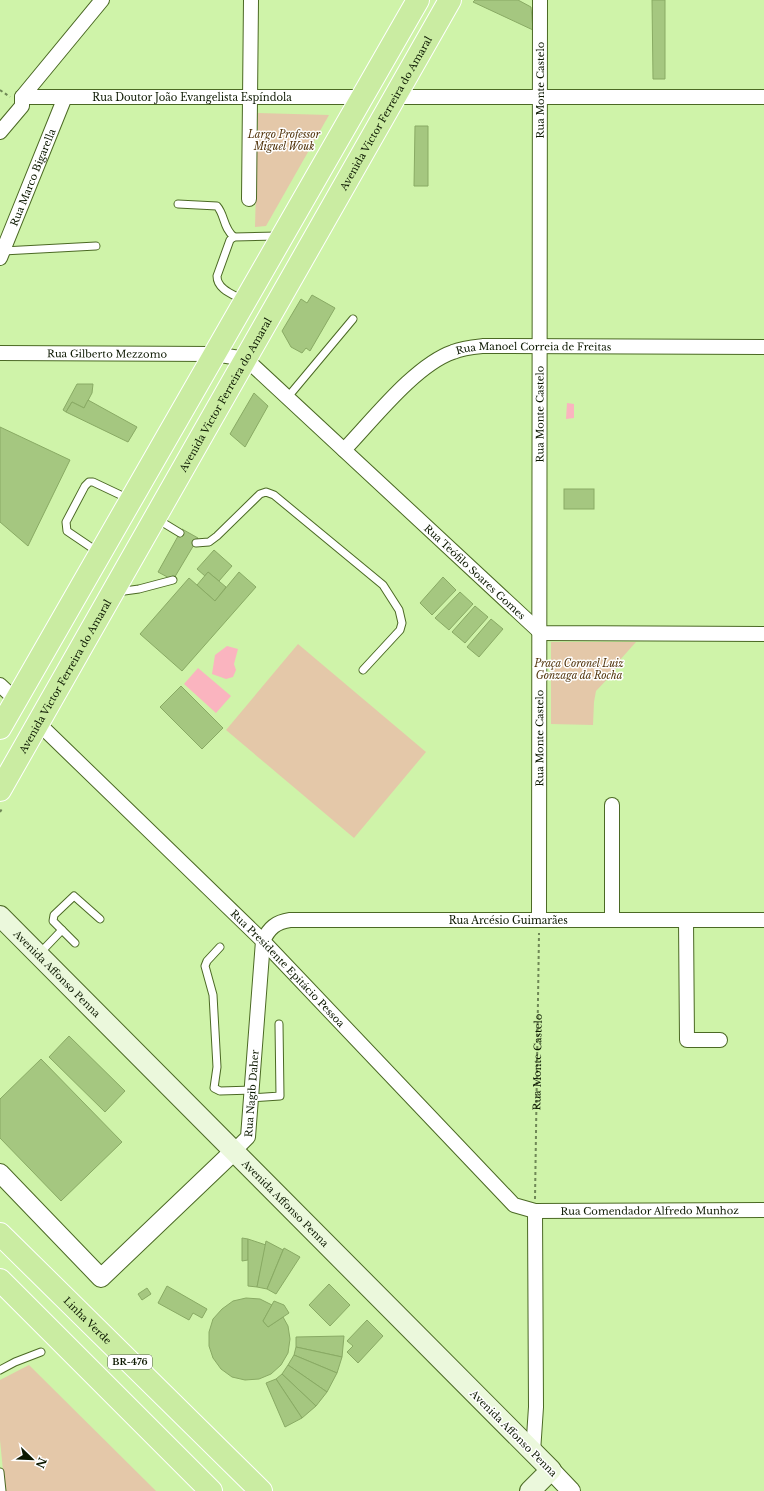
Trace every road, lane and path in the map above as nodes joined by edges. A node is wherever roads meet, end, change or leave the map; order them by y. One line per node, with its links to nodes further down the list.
1 (102, 0): 6 (street)
2 (252, 0): 8 (street)
3 (418, 0): 9 (highway)
4 (450, 0): 10 (highway, Avenida Victor Ferreira do Amaral)
5 (540, 0): 11 (street, Rua Monte Castelo)
6 (22, 97): 7 (street, Rua Doutor João Evangelista Espíndola); 13 (street)
7 (65, 97): 8 (street, Rua Doutor João Evangelista Espíndola); 19 (street, Rua Marco Bigarella)
8 (250, 97): 9 (street, Rua Doutor João Evangelista Espíndola); 14 (street)
9 (362, 97): 16 (highway)
10 (395, 97): 11 (street); 26 (highway, Avenida Victor Ferreira do Amaral)
11 (541, 97): 12 (street); 22 (street, Rua Monte Castelo)
12 (764, 97)
13 (0, 132)
14 (248, 199)
15 (178, 204): 17 (lane)
16 (282, 236): 17 (lane); 20 (highway)
17 (234, 237): 20 (lane)
18 (96, 246): 19 (lane)
19 (2, 254)
20 (245, 301): 25 (highway)
21 (353, 319): 27 (lane)
22 (540, 347): 23 (street, Rua Manoel Correia de Freitas); 28 (street, Rua Manoel Correia de Freitas); 36 (street, Rua Monte Castelo)
23 (764, 347)
24 (0, 353): 25 (street, Rua Gilberto Mezzomo)
25 (214, 354): 26 (street, Rua Gilberto Mezzomo); 29 (highway)
26 (246, 359): 27 (street, Rua Teófilo Soares Gomes); 30 (highway, Avenida Victor Ferreira do Amaral)
27 (287, 398): 28 (street, Rua Teófilo Soares Gomes)
28 (344, 450): 36 (street, Rua Teófilo Soares Gomes)
29 (131, 500): 33 (highway); 33 (lane)
30 (155, 518): 31 (lane); 35 (highway, Avenida Victor Ferreira do Amaral)
31 (180, 533)
32 (196, 543): 38 (lane)
33 (100, 553): 40 (highway)
34 (173, 580): 35 (lane)
35 (113, 592): 41 (highway, Avenida Victor Ferreira do Amaral)
36 (541, 633): 37 (street); 47 (street, Rua Monte Castelo)
37 (764, 634)
38 (362, 670)
39 (0, 685): 40 (street)
40 (16, 700): 42 (highway)
41 (38, 723): 43 (highway, Avenida Victor Ferreira do Amaral); 52 (street, Rua Presidente Epitácio Pessoa)
42 (0, 728)
43 (0, 790)
44 (612, 805): 48 (street)
45 (0, 916): 55 (main road, Avenida Affonso Penna)
46 (100, 919): 51 (lane)
47 (540, 920): 48 (street, Rua Arcésio Guimarães); 52 (street, Rua Arcésio Guimarães); 62 (path, Rua Monte Castelo)
48 (612, 920): 49 (street, Rua Arcésio Guimarães)
49 (686, 920): 50 (street, Rua Arcésio Guimarães); 57 (street)
50 (764, 920)
51 (62, 930): 53 (lane); 55 (lane)
52 (263, 942): 58 (street, Rua Nagib Daher); 62 (street, Rua Presidente Epitácio Pessoa)
53 (75, 943)
54 (220, 947): 58 (lane)
55 (38, 955): 59 (main road, Avenida Affonso Penna)
56 (279, 1024): 58 (lane)
57 (720, 1040)
58 (252, 1094): 59 (street, Rua Nagib Daher)
59 (233, 1152): 60 (street, Rua Nagib Daher); 67 (main road, Avenida Affonso Penna)
60 (0, 1173)
61 (764, 1210): 62 (street, Rua Comendador Alfredo Munhoz)
62 (535, 1211): 67 (street)
63 (0, 1234): 72 (highway, Linha Verde / BR-476)
64 (0, 1280): 71 (highway)
65 (41, 1352): 66 (lane)
66 (0, 1370)
67 (533, 1452): 68 (main road, Avenida Affonso Penna)
68 (551, 1470): 73 (main road); 74 (street, Avenida Affonso Penna)
69 (0, 1472): 70 (lane)
70 (2, 1491)
71 (211, 1491)
72 (261, 1491)
73 (530, 1491)
74 (571, 1491)

